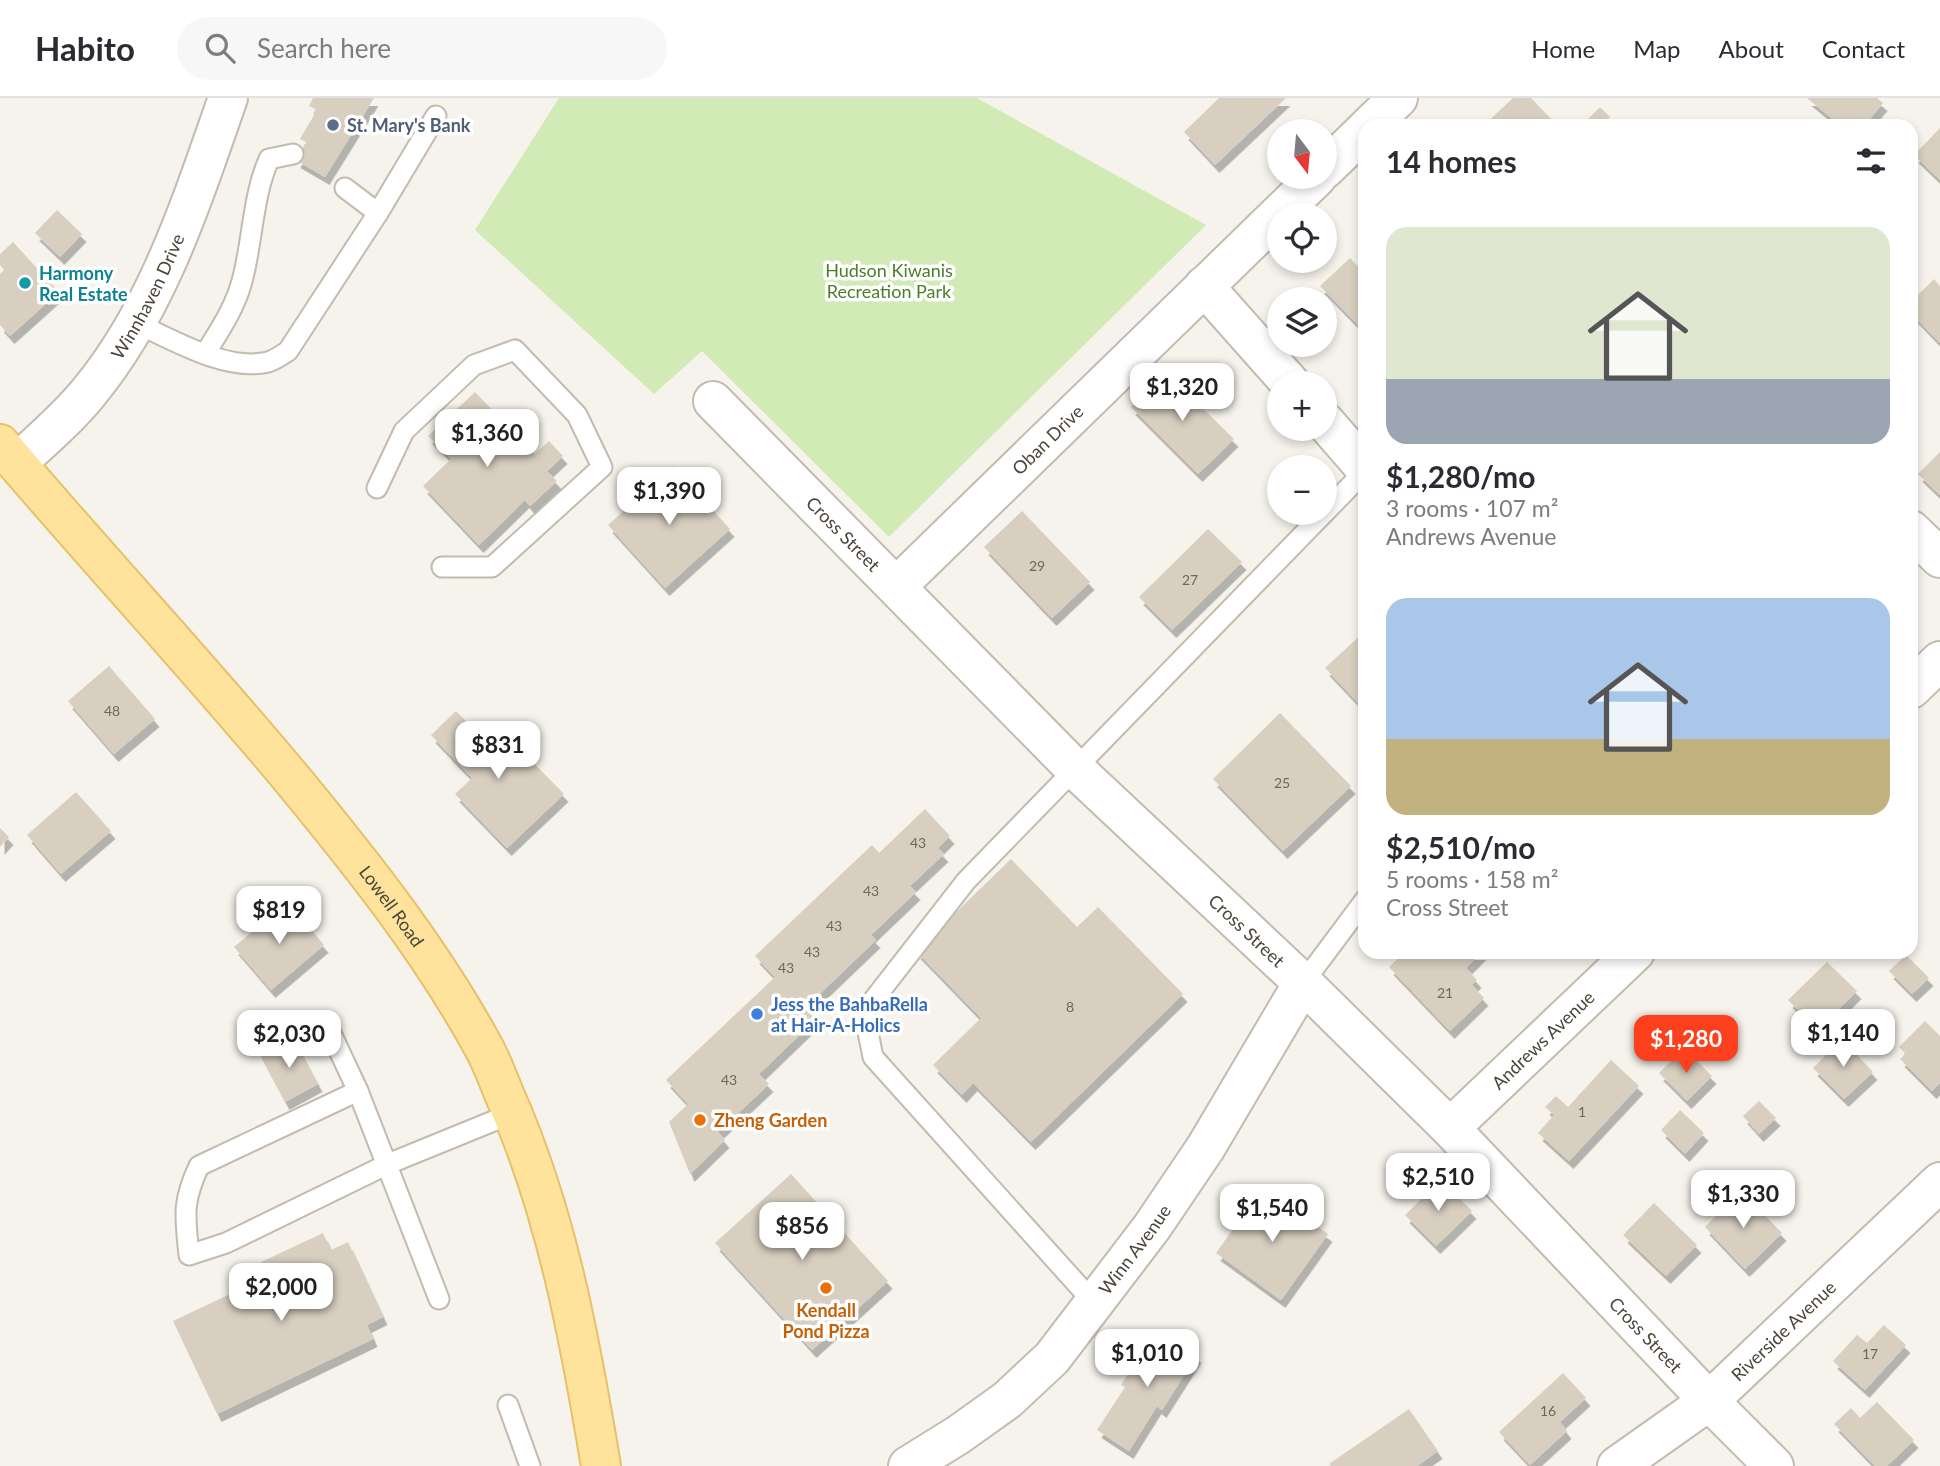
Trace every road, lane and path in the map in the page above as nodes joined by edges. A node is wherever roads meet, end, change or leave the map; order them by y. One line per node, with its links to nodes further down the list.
1 (228, 98): 12 (street, Winnhaven Drive)
2 (1398, 98): 4 (street)
3 (436, 116): 10 (lane)
4 (1377, 119)
5 (1358, 137): 7 (street)
6 (293, 154): 13 (lane)
7 (1337, 157)
8 (345, 188): 10 (lane)
9 (1305, 189): 11 (street, Oban Drive)
10 (378, 213): 13 (lane)
11 (1204, 286): 14 (street); 26 (street, Oban Drive)
12 (136, 323): 13 (lane); 17 (street, Winnhaven Drive)
13 (205, 354)
14 (1279, 371)
15 (713, 401): 26 (street, Cross Street)
16 (1337, 436): 18 (street)
17 (8, 454): 35 (main road, Lowell Road)
18 (1358, 461)
19 (1358, 477): 21 (lane)
20 (377, 488): 25 (lane)
21 (1337, 500)
22 (1313, 525): 29 (lane)
23 (1918, 537): 24 (street)
24 (1940, 558)
25 (442, 567)
26 (897, 586): 29 (street, Cross Street)
27 (1940, 661): 28 (street)
28 (1918, 682)
29 (1076, 769): 32 (street, Cross Street); 40 (lane)
30 (1358, 909): 32 (lane)
31 (1627, 959): 36 (street, Andrews Avenue)
32 (1303, 984): 36 (street, Cross Street); 40 (street, Winn Avenue)
33 (328, 1027): 34 (lane)
34 (358, 1091): 37 (lane); 37 (lane)
35 (513, 1113): 37 (lane); 44 (main road, Lowell Road)
36 (1450, 1128): 41 (street, Cross Street)
37 (388, 1164): 39 (lane)
38 (1940, 1182): 41 (street, Riverside Avenue)
39 (439, 1298)
40 (1095, 1304): 45 (street, Winn Avenue)
41 (1709, 1401): 46 (street, Riverside Avenue); 47 (street, Cross Street)
42 (508, 1405): 43 (lane)
43 (530, 1466)
44 (601, 1466)
45 (908, 1466)
46 (1617, 1466)
47 (1774, 1466)

